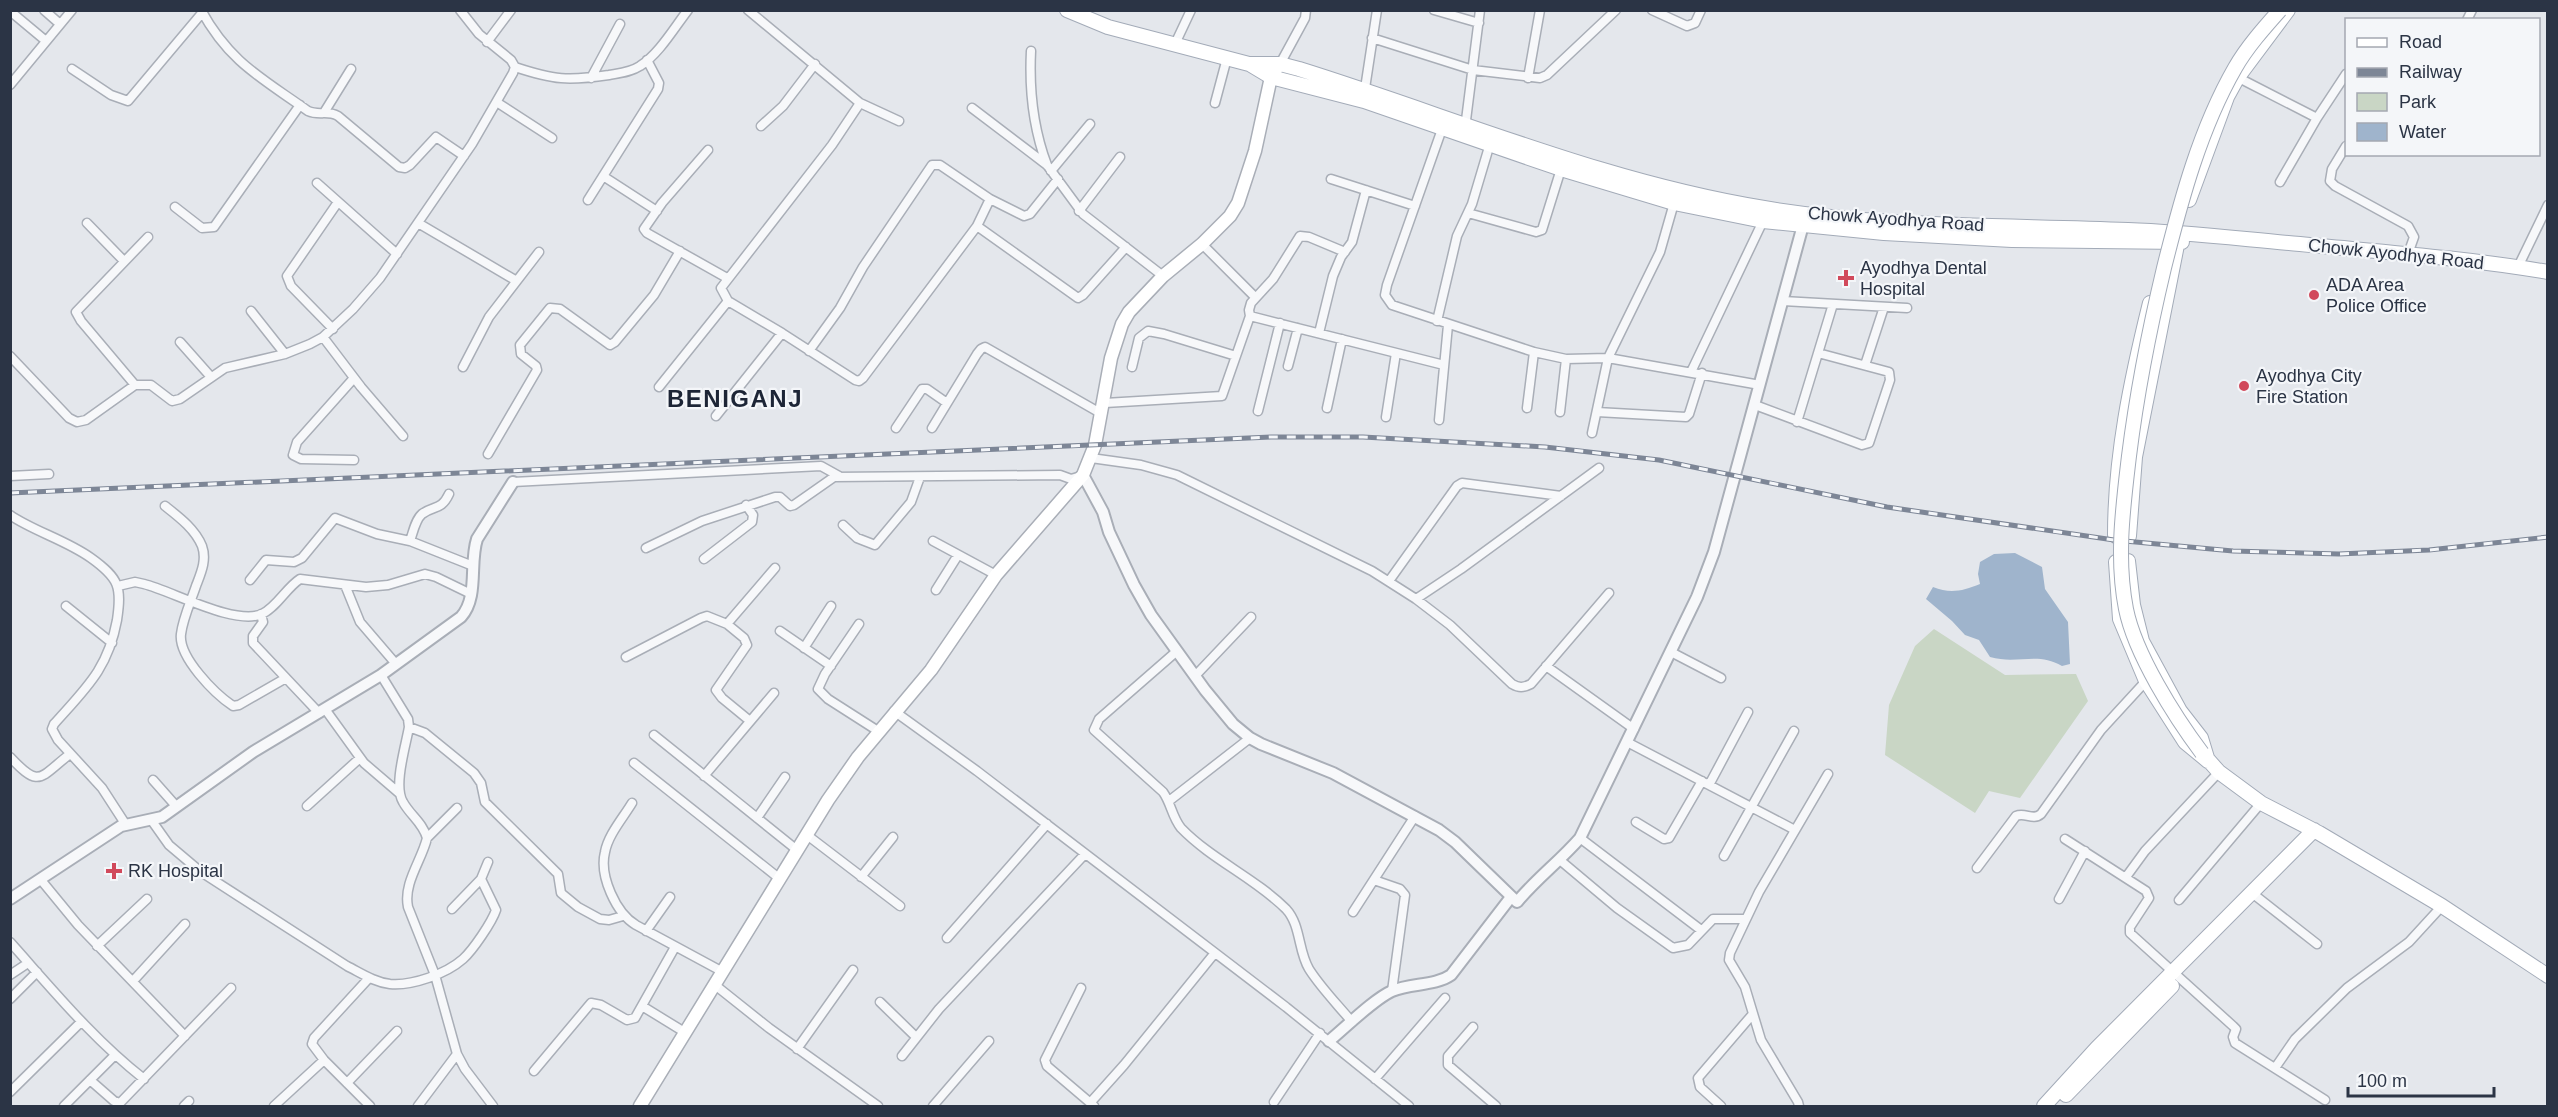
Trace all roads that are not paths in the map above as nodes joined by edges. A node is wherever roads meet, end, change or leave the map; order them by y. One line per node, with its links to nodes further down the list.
1 (44, 10): 23 (street)
2 (72, 10): 23 (street)
3 (460, 10): 27 (street)
4 (511, 10): 27 (street)
5 (688, 10): 31 (street)
6 (1191, 10): 28 (street)
7 (1306, 10): 34 (street)
8 (1377, 10): 25 (street)
9 (1434, 10): 22 (street)
10 (1480, 10): 22 (street)
11 (1540, 10): 43 (street)
12 (1616, 10): 43 (street)
13 (1652, 10): 14 (street)
14 (1701, 10)
15 (2271, 10): 39 (main road)
16 (2280, 10): 227 (main road, bridge)
17 (2289, 10): 39 (main road)
18 (10, 11): 26 (street)
19 (1070, 11): 28 (main road)
20 (202, 12): 36 (street); 49 (street)
21 (753, 12): 32 (street)
22 (1479, 23): 38 (street)
23 (60, 24): 26 (street)
24 (620, 24): 42 (street)
25 (1372, 38): 38 (street); 45 (street)
26 (46, 40): 44 (street)
27 (487, 42): 35 (street)
28 (1181, 46): 30 (main road)
29 (1030, 51): 64 (street)
30 (1227, 58): 33 (main road); 48 (street)
31 (647, 60): 42 (street); 66 (street)
32 (815, 64): 47 (street); 55 (street)
33 (1249, 64): 34 (main road); 41 (main road)
34 (1280, 64): 41 (main road); 45 (main road)
35 (515, 67): 42 (street); 46 (street)
36 (72, 69)
37 (351, 69): 51 (street)
38 (1473, 70): 43 (street); 57 (street)
39 (2232, 74): 52 (street); 89 (main road)
40 (2345, 76): 52 (street)
41 (1271, 77): 45 (main road); 91 (main road)
42 (591, 78)
43 (1528, 78)
44 (10, 86)
45 (1364, 95): 56 (main road); 57 (main road)
46 (498, 103): 58 (street); 62 (street)
47 (860, 103): 53 (street); 102 (street)
48 (1215, 103)
49 (300, 105): 51 (street); 78 (street)
50 (972, 108): 64 (street)
51 (325, 111): 62 (street)
52 (2317, 118): 69 (street)
53 (899, 121)
54 (1090, 124): 64 (street)
55 (761, 126)
56 (1442, 129): 57 (main road); 76 (street)
57 (1465, 132): 59 (main road); 87 (main road, Chowk Ayodhya Road)
58 (552, 138)
59 (1489, 147): 65 (main road); 81 (street)
60 (2345, 148): 97 (street)
61 (708, 150): 79 (street)
62 (464, 156): 84 (street)
63 (1120, 157): 80 (street)
64 (1049, 168): 68 (street)
65 (1566, 171): 75 (main road, Chowk Ayodhya Road); 81 (street)
66 (603, 176): 73 (street); 79 (street)
67 (1331, 179): 71 (street)
68 (1058, 180): 72 (street); 80 (street)
69 (2280, 182)
70 (317, 183): 74 (street)
71 (1366, 190): 76 (street); 95 (street)
72 (990, 199): 86 (street); 123 (street)
73 (588, 200)
74 (338, 201): 96 (street); 117 (street)
75 (1674, 203): 82 (main road, Chowk Ayodhya Road); 130 (street)
76 (1415, 206): 113 (street)
77 (2547, 206): 99 (street)
78 (175, 207)
79 (657, 211): 93 (street)
80 (1079, 211): 92 (street)
81 (1468, 213): 113 (street)
82 (1763, 221): 85 (main road, Chowk Ayodhya Road); 137 (street)
83 (87, 223): 98 (street)
84 (418, 223): 96 (street); 104 (street)
85 (1803, 225): 87 (main road, Chowk Ayodhya Road); 107 (street)
86 (977, 226): 92 (street); 123 (street)
87 (2099, 235): 89 (main road)
88 (148, 237): 98 (street)
89 (2172, 238): 89 (main road); 90 (main road)
90 (2242, 242): 97 (main road, Chowk Ayodhya Road); 103 (main road, Chowk Ayodhya Road)
91 (1202, 244): 101 (main road); 105 (street)
92 (1126, 247): 101 (street)
93 (680, 251): 102 (street); 160 (street)
94 (539, 252): 104 (street)
95 (1345, 252): 105 (street); 119 (street)
96 (397, 254): 117 (street)
97 (2408, 254): 99 (main road, Chowk Ayodhya Road)
98 (123, 260): 141 (street)
99 (2518, 267): 100 (main road, Chowk Ayodhya Road)
100 (2547, 272)
101 (1163, 276): 146 (main road)
102 (727, 278): 106 (street)
103 (2547, 279)
104 (515, 280): 135 (street)
105 (1255, 297): 112 (street)
106 (728, 301): 118 (street); 143 (street)
107 (1783, 301): 108 (street); 142 (street)
108 (1833, 304): 109 (street); 126 (street)
109 (1884, 307): 110 (street); 132 (street)
110 (1907, 308)
111 (251, 311): 127 (street)
112 (1250, 316): 114 (street); 129 (street)
113 (1437, 321): 115 (street)
114 (1280, 323): 116 (street); 149 (street)
115 (1448, 325): 124 (street); 133 (street)
116 (1298, 327): 119 (street); 134 (street)
117 (333, 329): 120 (street)
118 (782, 333): 123 (street); 152 (street)
119 (1319, 333): 121 (street)
120 (323, 337): 127 (street); 140 (street)
121 (1342, 339): 125 (street); 147 (street)
122 (180, 342): 139 (street)
123 (809, 351)
124 (1534, 352): 131 (street); 148 (street)
125 (1396, 353): 133 (street); 153 (street)
126 (1818, 353): 132 (street); 155 (street)
127 (285, 354): 139 (street)
128 (10, 356): 141 (street)
129 (1236, 356): 136 (street); 146 (street)
130 (1608, 358): 131 (street); 137 (street); 151 (street)
131 (1566, 359): 150 (street)
132 (1865, 364): 155 (street)
133 (1444, 365): 154 (street)
134 (1288, 366)
135 (463, 367)
136 (1132, 368)
137 (1691, 372): 138 (street)
138 (1702, 373): 142 (street); 151 (street)
139 (211, 377): 141 (street)
140 (354, 378): 159 (street); 162 (street)
141 (135, 385)
142 (1760, 385): 145 (street)
143 (659, 387)
144 (947, 403): 146 (street); 156 (street); 157 (street)
145 (1755, 405): 155 (street); 203 (street)
146 (1103, 408): 161 (main road)
147 (1327, 408)
148 (1527, 408)
149 (1258, 411)
150 (1560, 412)
151 (1597, 412): 158 (street)
152 (716, 416)
153 (1386, 417)
154 (1439, 420)
155 (1797, 422)
156 (896, 428)
157 (932, 428)
158 (1592, 433)
159 (403, 436)
160 (488, 454)
161 (1091, 458): 166 (main road); 185 (street)
162 (354, 460)
163 (1599, 468): 171 (street)
164 (50, 474): 165 (street)
165 (10, 476)
166 (1083, 476): 168 (street); 183 (main road); 202 (street)
167 (840, 477): 168 (street); 169 (street); 173 (street)
168 (920, 477): 175 (street)
169 (513, 482): 181 (street)
170 (449, 494): 176 (street)
171 (1561, 496): 185 (street); 191 (street)
172 (165, 506): 192 (street)
173 (746, 506): 178 (street); 180 (street)
174 (10, 514): 187 (street)
175 (843, 525)
176 (410, 542): 181 (street); 184 (street)
177 (933, 542): 179 (street)
178 (646, 548)
179 (958, 555): 183 (street); 188 (street)
180 (704, 559)
181 (473, 566): 190 (street)
182 (775, 568): 197 (street)
183 (996, 575): 215 (main road)
184 (250, 580)
185 (1389, 581): 191 (street)
186 (345, 585): 190 (street); 195 (street); 205 (street)
187 (118, 586): 192 (street); 200 (street)
188 (936, 590)
189 (1610, 593): 207 (street)
190 (471, 594): 205 (street)
191 (1416, 599): 207 (street)
192 (191, 601): 195 (street); 210 (street)
193 (66, 606): 200 (street)
194 (831, 606): 201 (street)
195 (261, 614): 210 (street)
196 (1251, 617): 209 (street)
197 (727, 624): 204 (street); 217 (street)
198 (860, 624): 206 (street)
199 (780, 632): 201 (street)
200 (112, 643): 225 (street)
201 (804, 648): 206 (street)
202 (1177, 651): 209 (street); 237 (street)
203 (1671, 652): 211 (street); 219 (street)
204 (626, 657)
205 (396, 664): 208 (street)
206 (831, 666): 220 (street)
207 (1546, 666): 219 (street)
208 (381, 675): 214 (street); 218 (street)
209 (1195, 676): 223 (street)
210 (286, 678): 214 (street)
211 (1721, 678)
212 (2146, 681): 227 (main road); 227 (main road); 263 (street)
213 (774, 693): 217 (street)
214 (322, 711): 228 (street); 240 (street)
215 (894, 711): 220 (main road); 248 (street)
216 (1748, 712): 235 (street)
217 (750, 721): 232 (street)
218 (409, 727): 236 (street); 281 (street)
219 (1634, 729): 224 (street)
220 (878, 731): 252 (main road)
221 (1794, 731): 242 (street)
222 (654, 735): 232 (street)
223 (1250, 738): 237 (street); 244 (street)
224 (1628, 742): 235 (street); 255 (street)
225 (70, 754): 226 (street); 249 (street)
226 (10, 757)
227 (2205, 757): 230 (main road)
228 (360, 758): 236 (street); 241 (street)
229 (634, 763): 267 (street)
230 (2219, 772): 239 (main road); 265 (street)
231 (1828, 774): 250 (street)
232 (704, 776): 245 (street)
233 (785, 777): 245 (street)
234 (153, 780): 240 (street)
235 (1706, 783): 242 (street); 247 (street)
236 (399, 793): 254 (street)
237 (1169, 801): 312 (street)
238 (632, 803): 281 (street)
239 (2261, 803): 251 (main road); 276 (street)
240 (176, 806): 246 (street)
241 (307, 806)
242 (1751, 807): 250 (street); 260 (street)
243 (457, 808): 254 (street)
244 (1415, 816): 269 (street); 272 (street)
245 (757, 818): 257 (street)
246 (152, 821): 249 (street); 300 (street)
247 (1636, 822)
248 (1047, 824): 259 (street); 286 (street)
249 (126, 825): 268 (street)
250 (1795, 830): 282 (street)
251 (2316, 832): 270 (main road); 278 (main road)
252 (807, 835): 257 (main road); 264 (street)
253 (893, 837): 264 (street)
254 (427, 838): 297 (street)
255 (1580, 838): 261 (street); 284 (street)
256 (2065, 839): 258 (street)
257 (797, 850): 267 (main road)
258 (2085, 851): 265 (street); 275 (street)
259 (1085, 854): 291 (street); 318 (street)
260 (1724, 856)
261 (1561, 861): 272 (street); 284 (street)
262 (488, 862): 266 (street)
263 (1977, 868)
264 (861, 877): 277 (street)
265 (2126, 877): 298 (street)
266 (481, 879): 279 (street); 297 (street)
267 (780, 879): 295 (main road)
268 (41, 880): 273 (street); 289 (street)
269 (1374, 880): 280 (street); 305 (street)
270 (2255, 895): 288 (street); 298 (main road)
271 (670, 897): 285 (street)
272 (1511, 897): 305 (street)
273 (10, 899)
274 (147, 899): 289 (street)
275 (2059, 899)
276 (2179, 900)
277 (900, 906)
278 (2442, 906): 299 (main road); 326 (street)
279 (452, 909)
280 (1353, 912)
281 (623, 916): 285 (street)
282 (1746, 919): 284 (street); 310 (street)
283 (185, 924): 301 (street)
284 (1701, 930)
285 (646, 931): 290 (street)
286 (947, 938)
287 (10, 942): 292 (street)
288 (2317, 944)
289 (97, 946): 301 (street)
290 (675, 947): 295 (street); 309 (street)
291 (1214, 954): 316 (street); 336 (street)
292 (28, 963): 294 (street); 296 (street)
293 (852, 970): 321 (street)
294 (37, 972): 307 (street); 311 (street)
295 (723, 972): 302 (main road)
296 (10, 975)
297 (435, 975): 300 (street); 322 (street)
298 (2176, 976): 326 (street); 349 (main road); 350 (main road)
299 (2547, 976)
300 (369, 978): 325 (street)
301 (133, 981): 317 (street)
302 (715, 985): 315 (main road); 321 (street)
303 (231, 988): 317 (street)
304 (1082, 988): 336 (street)
305 (1392, 991): 312 (street)
306 (1445, 998): 329 (street)
307 (10, 999)
308 (880, 1002): 318 (street)
309 (642, 1006): 315 (street); 327 (street)
310 (1752, 1015): 347 (street); 348 (street)
311 (81, 1022): 323 (street); 332 (street)
312 (1352, 1022): 320 (street)
313 (1473, 1027): 346 (street)
314 (397, 1031): 331 (street)
315 (686, 1033): 334 (main road)
316 (1320, 1033): 320 (street); 335 (street)
317 (185, 1036): 328 (street)
318 (916, 1036): 324 (street)
319 (989, 1041): 344 (street)
320 (1329, 1041): 329 (street)
321 (797, 1049): 343 (street)
322 (457, 1054): 340 (street); 341 (street)
323 (115, 1055): 328 (street); 330 (street)
324 (902, 1056)
325 (324, 1060): 331 (street); 339 (street)
326 (2276, 1068): 333 (street)
327 (534, 1071)
328 (144, 1079): 330 (street)
329 (1375, 1079): 345 (street)
330 (90, 1080): 338 (street)
331 (347, 1083): 337 (street)
332 (10, 1092)
333 (2325, 1100)
334 (643, 1102): 342 (street)
335 (1274, 1102)
336 (1092, 1105)
337 (370, 1106)
338 (64, 1107)
339 (274, 1107)
340 (418, 1107)
341 (493, 1107)
342 (630, 1107)
343 (878, 1107)
344 (933, 1107)
345 (1409, 1107)
346 (1496, 1107)
347 (1721, 1107)
348 (1799, 1107)
349 (2044, 1107)
350 (2056, 1107)

